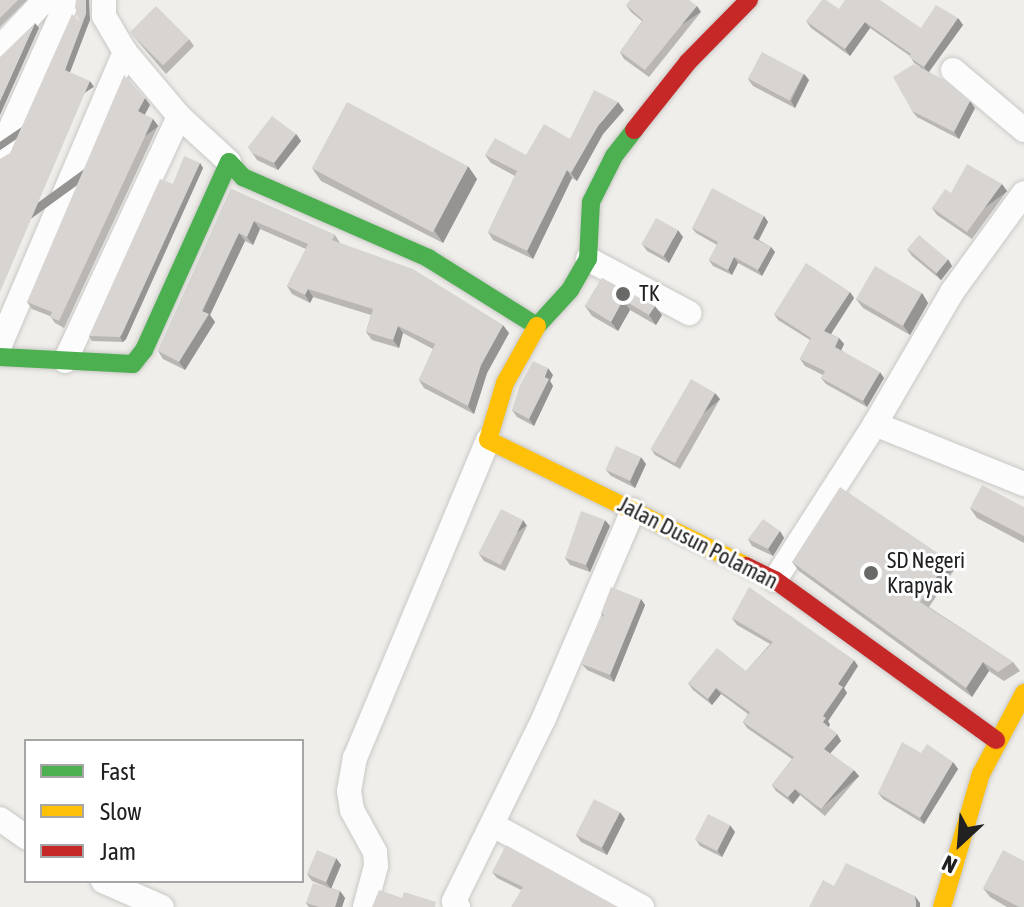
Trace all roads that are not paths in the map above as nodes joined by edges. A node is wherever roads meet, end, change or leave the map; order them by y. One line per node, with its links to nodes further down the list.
1 (52, 0): 5 (street)
2 (68, 0): 10 (street)
3 (104, 0): 6 (street)
4 (749, 0): 13 (street)
5 (0, 48)
6 (125, 52): 8 (street); 16 (street)
7 (953, 70): 9 (street)
8 (179, 116): 11 (street); 18 (street)
9 (1024, 130)
10 (0, 152)
11 (229, 162): 15 (street); 18 (street)
12 (1024, 193): 19 (street)
13 (588, 259): 14 (street); 15 (street)
14 (689, 313)
15 (537, 326): 20 (street)
16 (0, 345)
17 (0, 357): 18 (street)
18 (65, 361)
19 (875, 424): 21 (street); 23 (street)
20 (488, 440): 22 (street, Jalan Dusun Polaman); 31 (street)
21 (1024, 484)
22 (633, 510): 23 (street, Jalan Dusun Polaman); 27 (street)
23 (775, 580): 25 (street, Jalan Dusun Polaman)
24 (1024, 693): 25 (street)
25 (996, 740): 34 (street)
26 (0, 819): 28 (street)
27 (493, 825): 32 (street); 33 (street)
28 (24, 836)
29 (108, 883): 30 (street)
30 (162, 907)
31 (365, 907)
32 (458, 907)
33 (642, 907)
34 (942, 907)

